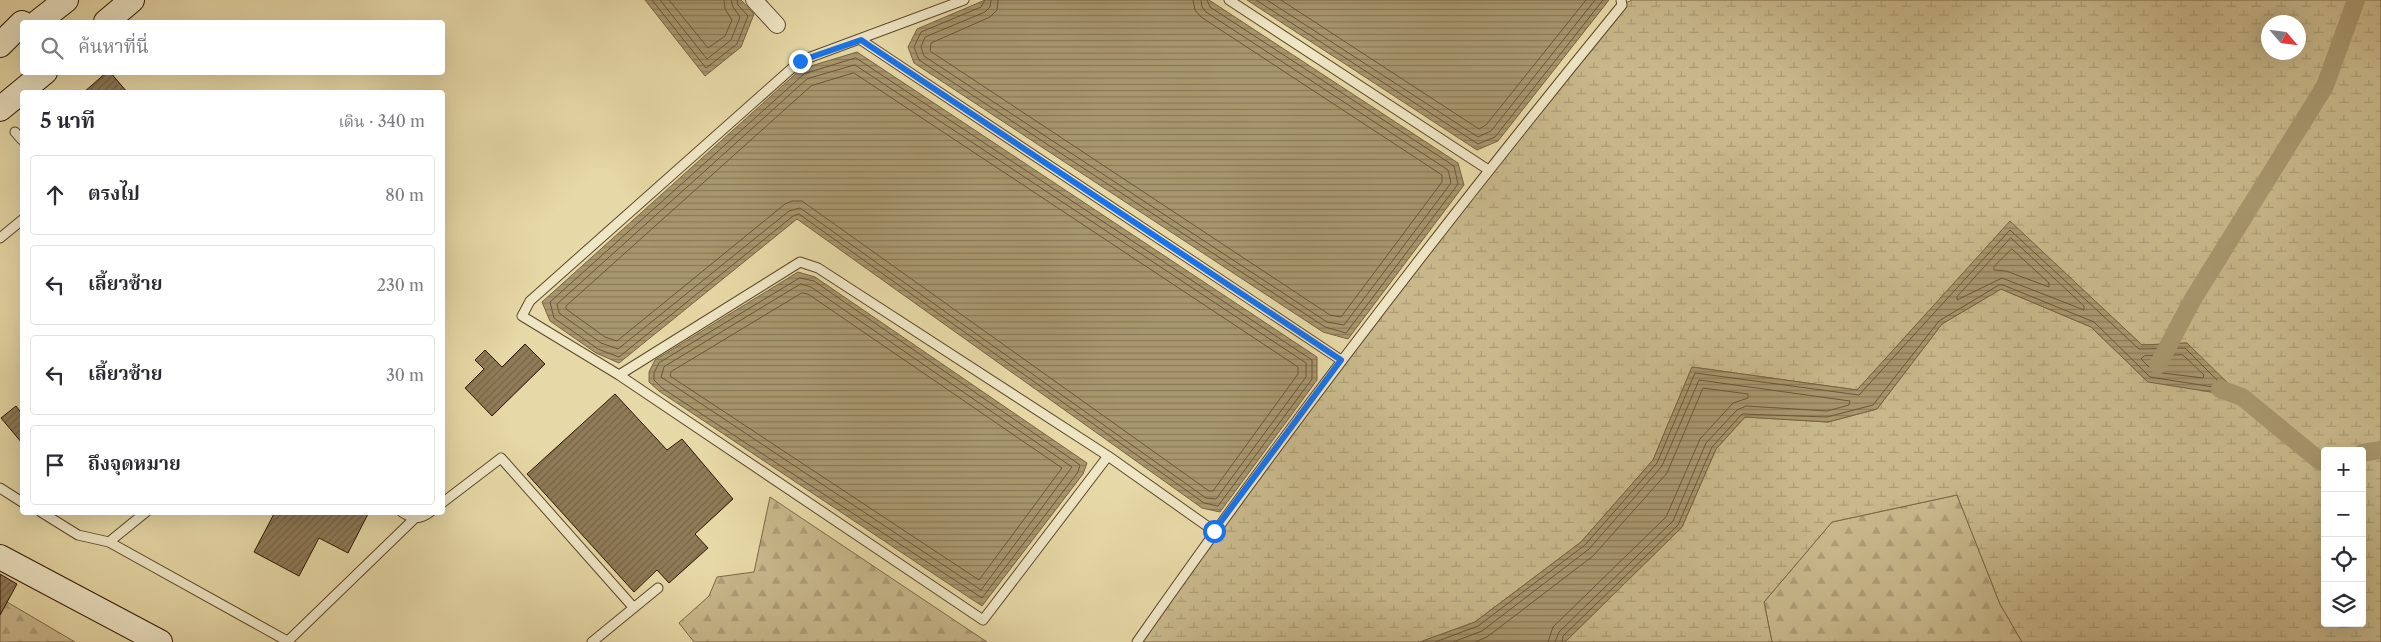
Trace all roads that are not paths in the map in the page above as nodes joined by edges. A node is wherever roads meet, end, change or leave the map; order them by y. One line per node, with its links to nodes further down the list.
1 (45, 0): 9 (main road)
2 (66, 0): 10 (main road)
3 (118, 0): 11 (main road)
4 (132, 0): 12 (main road)
5 (754, 0): 13 (street)
6 (964, 0): 16 (lane)
7 (1230, 0): 27 (lane)
8 (1621, 0): 27 (lane)
9 (26, 20)
10 (41, 20)
11 (94, 20)
12 (108, 20)
13 (777, 25)
14 (20, 26): 17 (main road)
15 (20, 36): 18 (main road)
16 (861, 40): 30 (lane); 31 (lane)
17 (0, 45)
18 (0, 52)
19 (32, 75): 23 (main road)
20 (41, 75): 21 (main road)
21 (23, 90)
22 (20, 93): 24 (main road)
23 (0, 102)
24 (0, 109)
25 (16, 132): 26 (lane)
26 (20, 137)
27 (1487, 169): 30 (lane)
28 (20, 222): 29 (lane)
29 (0, 238)
30 (1341, 360): 41 (lane)
31 (619, 375): 32 (lane); 32 (lane)
32 (1108, 456): 41 (lane)
33 (0, 488): 34 (lane)
34 (20, 501)
35 (445, 501): 45 (lane)
36 (45, 515): 42 (lane)
37 (142, 515): 42 (lane)
38 (407, 515): 40 (lane)
39 (426, 515): 40 (lane)
40 (414, 519): 47 (lane)
41 (1214, 531): 49 (lane)
42 (109, 542): 47 (lane)
43 (0, 557): 46 (main road)
44 (658, 588): 45 (lane)
45 (634, 608): 48 (lane)
46 (160, 642)
47 (289, 642)
48 (592, 642)
49 (1137, 642)

